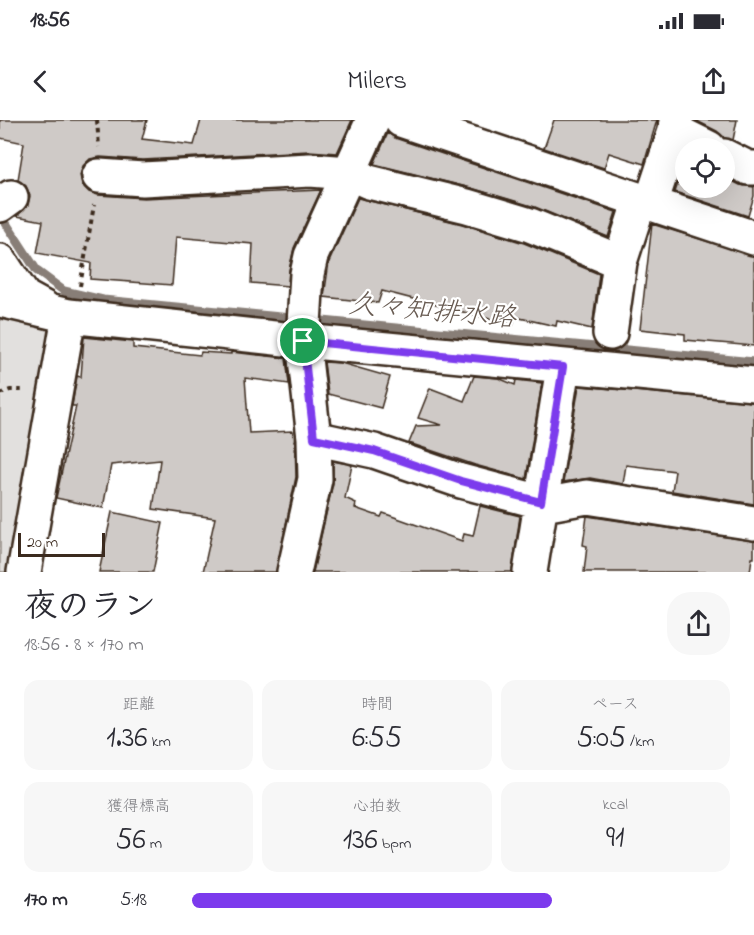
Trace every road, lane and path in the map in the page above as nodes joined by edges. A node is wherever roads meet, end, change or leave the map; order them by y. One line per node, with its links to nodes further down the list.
1 (373, 120): 7 (street)
2 (401, 120): 9 (street)
3 (675, 125): 4 (street); 9 (street)
4 (694, 138)
5 (735, 162): 6 (street)
6 (754, 168)
7 (349, 173): 8 (street); 12 (street); 15 (street)
8 (99, 176)
9 (645, 201): 10 (street); 12 (street)
10 (754, 238)
11 (0, 261): 14 (street)
12 (620, 262): 16 (street)
13 (0, 300): 14 (street)
14 (59, 313): 15 (street); 22 (street)
15 (304, 326): 17 (street); 19 (street)
16 (610, 333)
17 (563, 367): 18 (street); 20 (street)
18 (754, 384)
19 (314, 438): 20 (street); 23 (street)
20 (541, 502): 21 (street); 24 (street)
21 (754, 523)
22 (24, 572)
23 (294, 572)
24 (530, 572)

